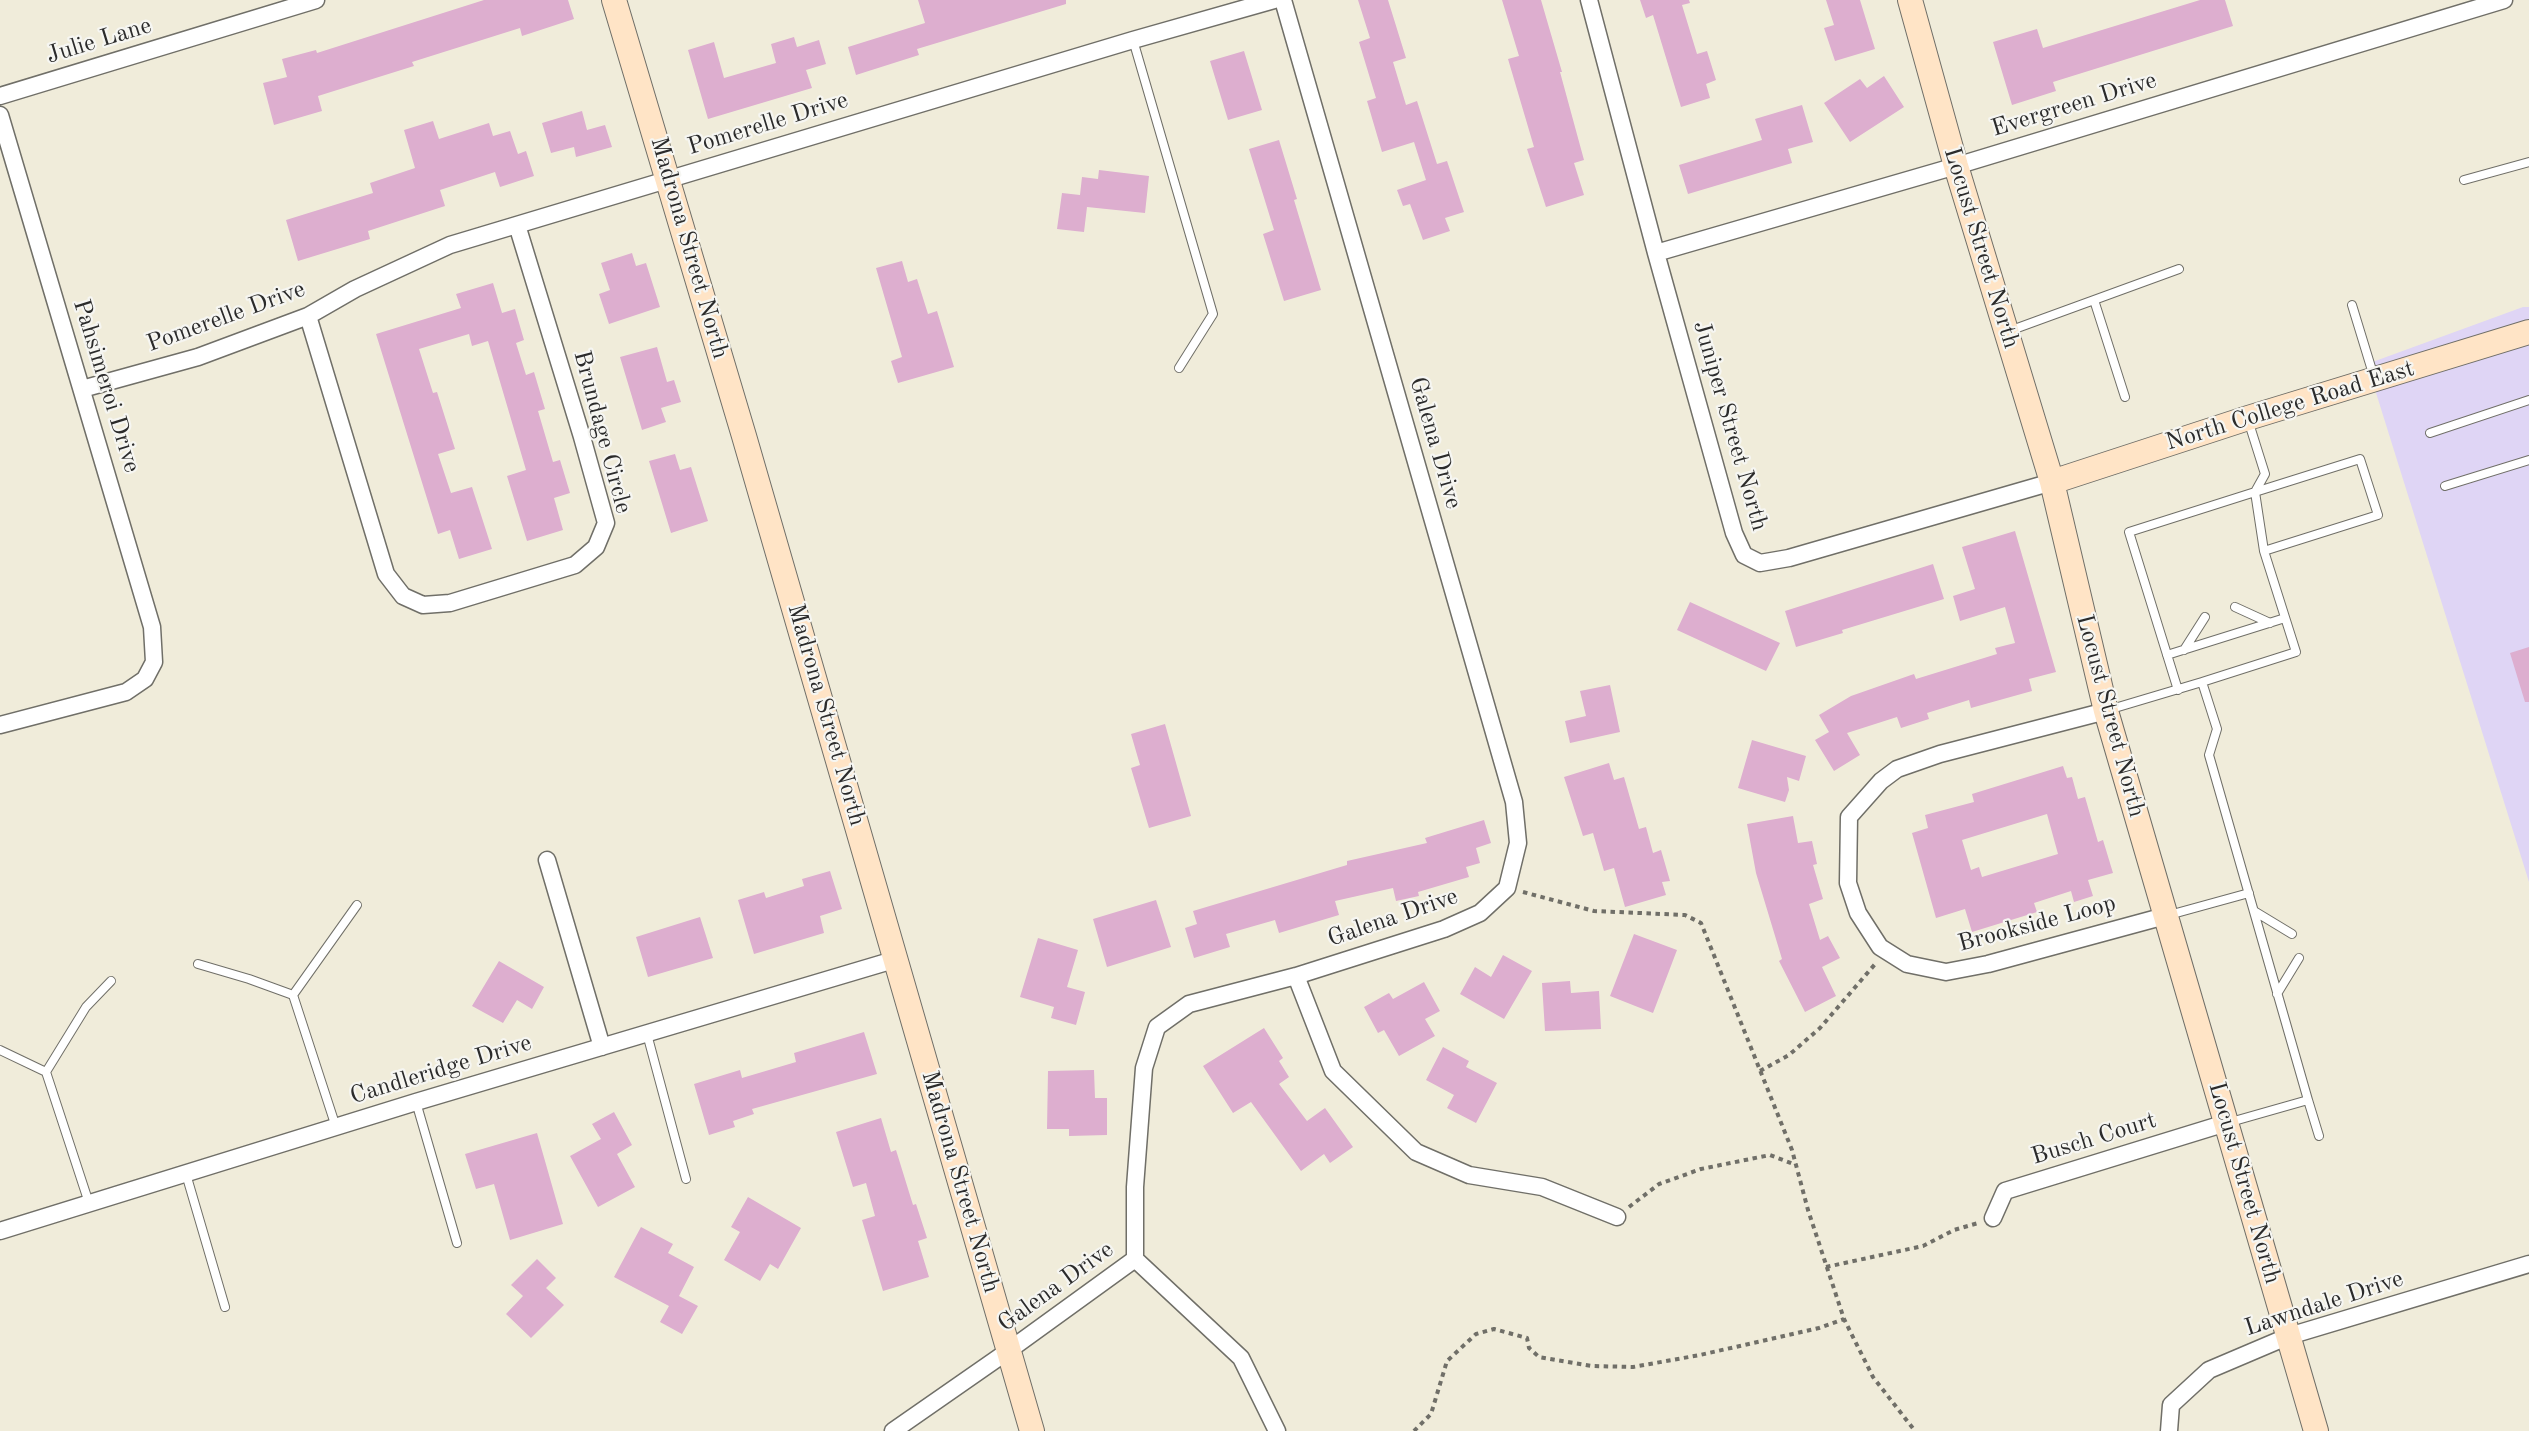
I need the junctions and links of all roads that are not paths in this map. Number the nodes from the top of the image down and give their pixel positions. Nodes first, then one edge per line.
1 (316, 0) edge
2 (614, 0) edge
3 (1274, 0) edge
4 (1283, 0) edge
5 (1589, 0) edge
6 (1910, 0) edge
7 (2504, 0) edge
8 (1133, 40) junction
9 (0, 96) edge
10 (0, 115) edge
11 (2529, 162) edge
12 (1956, 166) junction
13 (669, 178) junction
14 (2464, 180) dead end
15 (517, 225) junction
16 (1656, 254) junction
17 (2179, 269) dead end
18 (2094, 300) junction
19 (2352, 305) dead end
20 (308, 316) junction
21 (2006, 332) junction
22 (2529, 332) edge
23 (1179, 368) dead end
24 (2376, 380) junction
25 (82, 389) junction
26 (2125, 397) dead end
27 (2529, 400) edge
28 (2248, 418) junction
29 (2430, 433) dead end
30 (2529, 460) edge
31 (2052, 482) junction
32 (2445, 486) dead end
33 (2255, 492) junction
34 (2264, 551) junction
35 (2235, 607) dead end
36 (2205, 617) dead end
37 (2285, 618) junction
38 (2270, 623) junction
39 (2184, 650) junction
40 (2167, 655) junction
41 (2202, 682) junction
42 (2178, 690) junction
43 (2106, 711) junction
44 (0, 725) edge
45 (548, 860) dead end
46 (2249, 893) junction
47 (357, 905) dead end
48 (2254, 911) junction
49 (2166, 916) junction
50 (2292, 934) dead end
51 (2300, 958) dead end
52 (897, 959) junction
53 (198, 964) dead end
54 (1296, 976) junction
55 (111, 981) dead end
56 (2277, 993) junction
57 (293, 995) junction
58 (647, 1034) junction
59 (602, 1047) junction
60 (0, 1050) edge
61 (46, 1072) junction
62 (2308, 1100) junction
63 (416, 1102) junction
64 (2226, 1123) junction
65 (336, 1127) junction
66 (2319, 1136) dead end
67 (186, 1174) junction
68 (686, 1179) dead end
69 (89, 1203) junction
70 (1617, 1217) road end
71 (1993, 1218) road end
72 (0, 1231) edge
73 (457, 1243) dead end
74 (1135, 1259) junction
75 (2529, 1264) edge
76 (225, 1307) dead end
77 (2289, 1336) junction
78 (1008, 1352) junction
79 (893, 1431) edge
80 (1032, 1431) edge
81 (1277, 1431) edge
82 (2169, 1431) edge
83 (2316, 1431) edge

1 - 9 street, Julie Lane
2 - 13 street, Madrona Street North
3 - 8 street, Pomerelle Drive
4 - 54 street, Galena Drive
5 - 16 street, Juniper Street North
6 - 12 street, Locust Street North
7 - 12 street, Evergreen Drive
8 - 13 street, Pomerelle Drive
8 - 23 lane
10 - 25 street, Pahsimeroi Drive
11 - 14 lane
12 - 16 street, Evergreen Drive
12 - 21 street, Locust Street North
13 - 15 street, Pomerelle Drive
13 - 52 street, Madrona Street North
15 - 20 street, Pomerelle Drive
15 - 20 street, Brundage Circle
16 - 31 street, Juniper Street North
17 - 18 lane
18 - 21 lane
18 - 26 lane
19 - 24 lane
20 - 25 street, Pomerelle Drive
21 - 31 street, Locust Street North
22 - 24 street, North College Road East
24 - 28 street, North College Road East
25 - 44 street, Pahsimeroi Drive
27 - 29 lane
28 - 31 street, North College Road East
28 - 33 lane
30 - 32 lane
31 - 43 street, Locust Street North
33 - 34 lane
33 - 34 lane
33 - 40 lane
34 - 37 lane
35 - 38 lane
36 - 39 lane
37 - 38 lane
37 - 41 lane
38 - 39 lane
39 - 40 lane
40 - 42 lane
41 - 42 lane
41 - 46 lane
42 - 43 lane
43 - 49 street, Locust Street North
43 - 49 street, Brookside Loop
45 - 59 street
46 - 48 lane
46 - 49 lane
47 - 57 lane
48 - 50 lane
48 - 56 lane
49 - 64 street, Locust Street North
51 - 56 lane
52 - 58 street, Candleridge Drive
52 - 78 street, Madrona Street North
53 - 57 lane
54 - 70 street
54 - 74 street, Galena Drive
55 - 61 lane
56 - 62 lane
57 - 65 lane
58 - 59 street, Candleridge Drive
58 - 68 lane
59 - 63 street, Candleridge Drive
60 - 61 lane
61 - 69 lane
62 - 64 lane
62 - 66 lane
63 - 65 street, Candleridge Drive
63 - 73 lane
64 - 71 street, Busch Court
64 - 77 street, Locust Street North
65 - 67 street, Candleridge Drive
67 - 69 street, Candleridge Drive
67 - 76 lane
69 - 72 street, Candleridge Drive
74 - 78 street, Galena Drive
74 - 81 street
75 - 77 street, Lawndale Drive
77 - 82 street, Lawndale Drive
77 - 83 street, Locust Street North
78 - 79 street, Galena Drive
78 - 80 street, Madrona Street North

